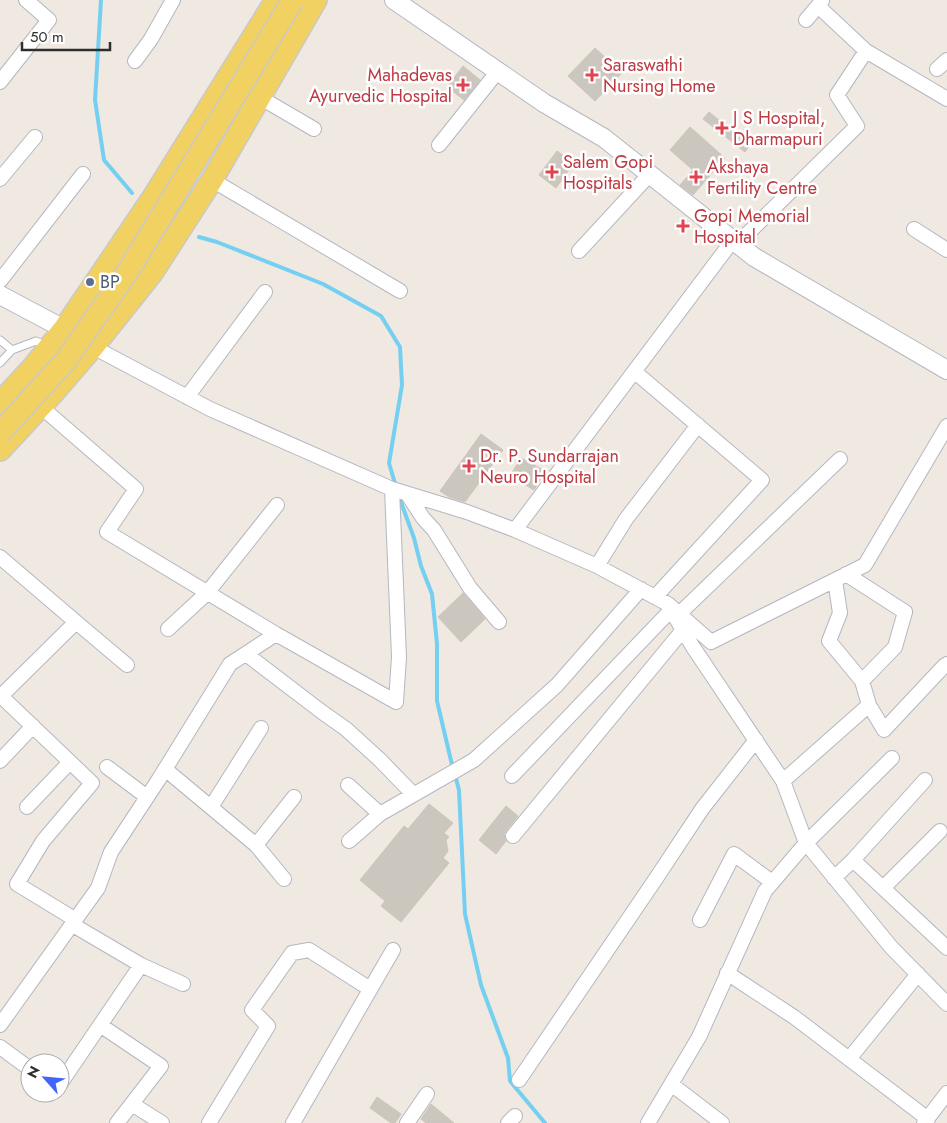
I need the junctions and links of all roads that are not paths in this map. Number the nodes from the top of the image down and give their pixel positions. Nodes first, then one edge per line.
1 (26, 0) edge
2 (173, 0) edge
3 (276, 0) edge
4 (283, 0) edge
5 (293, 0) edge
6 (316, 0) edge
7 (394, 0) edge
8 (820, 3) edge
9 (806, 20) dead end
10 (866, 51) junction
11 (135, 61) dead end
12 (498, 71) junction
13 (0, 82) edge
14 (261, 98) junction
15 (947, 99) edge
16 (314, 129) dead end
17 (35, 137) dead end
18 (439, 144) dead end
19 (83, 174) dead end
20 (650, 174) junction
21 (0, 179) edge
22 (212, 180) junction
23 (914, 229) dead end
24 (735, 242) junction
25 (947, 250) edge
26 (579, 252) dead end
27 (0, 281) edge
28 (400, 291) dead end
29 (266, 292) dead end
30 (0, 295) edge
31 (64, 329) junction
32 (0, 340) edge
33 (93, 347) junction
34 (50, 348) junction
35 (12, 350) junction
36 (0, 363) edge
37 (947, 370) edge
38 (635, 372) junction
39 (188, 397) junction
40 (0, 402) edge
41 (40, 406) junction
42 (0, 418) edge
43 (698, 425) junction
44 (947, 426) edge
45 (0, 433) edge
46 (0, 450) edge
47 (840, 459) dead end
48 (399, 491) junction
49 (277, 505) dead end
50 (515, 530) junction
51 (0, 558) edge
52 (598, 566) junction
53 (840, 577) junction
54 (641, 589) junction
55 (207, 593) junction
56 (655, 597) junction
57 (672, 609) junction
58 (76, 622) junction
59 (499, 622) dead end
60 (168, 629) dead end
61 (683, 630) junction
62 (276, 634) junction
63 (246, 654) junction
64 (947, 664) edge
65 (127, 665) dead end
66 (862, 681) junction
67 (0, 697) edge
68 (869, 705) junction
69 (33, 726) junction
70 (261, 728) dead end
71 (756, 740) junction
72 (892, 758) dead end
73 (0, 761) edge
74 (70, 762) junction
75 (107, 767) dead end
76 (165, 769) junction
77 (512, 776) dead end
78 (925, 780) dead end
79 (784, 781) junction
80 (348, 785) dead end
81 (413, 794) junction
82 (294, 796) dead end
83 (147, 798) junction
84 (27, 807) dead end
85 (211, 807) junction
86 (380, 814) junction
87 (940, 831) dead end
88 (513, 836) dead end
89 (348, 841) dead end
90 (806, 843) junction
91 (256, 845) junction
92 (854, 860) junction
93 (834, 878) junction
94 (284, 879) dead end
95 (772, 882) junction
96 (883, 888) junction
97 (700, 920) dead end
98 (75, 922) junction
99 (947, 948) edge
100 (394, 950) dead end
101 (141, 965) junction
102 (727, 974) junction
103 (918, 974) junction
104 (183, 984) dead end
105 (370, 989) junction
106 (947, 1004) edge
107 (100, 1025) junction
108 (0, 1026) edge
109 (0, 1047) edge
110 (850, 1059) junction
111 (20, 1062) edge
112 (70, 1069) edge
113 (520, 1080) dead end
114 (671, 1084) junction
115 (947, 1093) edge
116 (427, 1094) dead end
117 (132, 1104) junction
118 (926, 1121) edge
119 (117, 1123) edge
120 (162, 1123) edge
121 (209, 1123) edge
122 (293, 1123) edge
123 (407, 1123) edge
124 (648, 1123) edge
125 (722, 1123) edge

1 - 13 street
2 - 11 street
3 - 31 main road
4 - 42 main road
5 - 45 main road, bridge
6 - 14 main road
7 - 12 street
8 - 9 street
8 - 10 street
10 - 15 street
10 - 24 street
12 - 18 street
12 - 20 street
14 - 16 street
14 - 22 main road
17 - 21 street
19 - 27 street
20 - 24 street
20 - 26 street
22 - 28 street
22 - 33 main road
23 - 25 street
24 - 37 street
24 - 38 street
29 - 39 street
30 - 31 street
31 - 33 main road
31 - 34 main road
32 - 35 lane
33 - 39 street
33 - 41 main road
34 - 35 lane
34 - 40 main road
35 - 36 lane
38 - 43 street
38 - 50 street
39 - 48 street
41 - 46 main road
41 - 55 street
43 - 52 street
43 - 56 street
44 - 53 street
47 - 57 street
48 - 50 street
48 - 59 street
48 - 62 street
49 - 55 street
50 - 52 street
51 - 58 street
52 - 54 street
53 - 57 street
53 - 66 street
53 - 66 street
54 - 56 street
54 - 81 street
55 - 60 street
55 - 62 street
56 - 57 street
57 - 61 street
57 - 77 street
58 - 65 street
58 - 67 street
61 - 71 street
61 - 88 street
62 - 63 street
63 - 76 street
63 - 81 street
64 - 68 street
66 - 68 street
67 - 69 street
68 - 79 street
69 - 73 street
69 - 74 street
70 - 85 street
71 - 79 street
71 - 113 street
72 - 90 street
74 - 84 street
74 - 98 street
75 - 83 street
76 - 83 street
76 - 85 street
78 - 92 street
79 - 90 street
80 - 86 street
81 - 86 street
82 - 91 street
83 - 98 street
85 - 91 street
86 - 89 street
87 - 96 street
90 - 93 street
90 - 95 street
91 - 94 street
92 - 93 street
92 - 96 street
93 - 103 street
95 - 97 street
95 - 102 street
96 - 99 street
98 - 101 street
98 - 108 street
100 - 105 street
101 - 104 street
101 - 107 street
102 - 110 street
102 - 114 street
103 - 106 street
103 - 110 street
105 - 121 street
105 - 122 street
107 - 112 street
107 - 117 street
109 - 111 street
110 - 118 street
114 - 124 street
114 - 125 street
115 - 118 street
116 - 123 street
117 - 119 street
117 - 120 street

